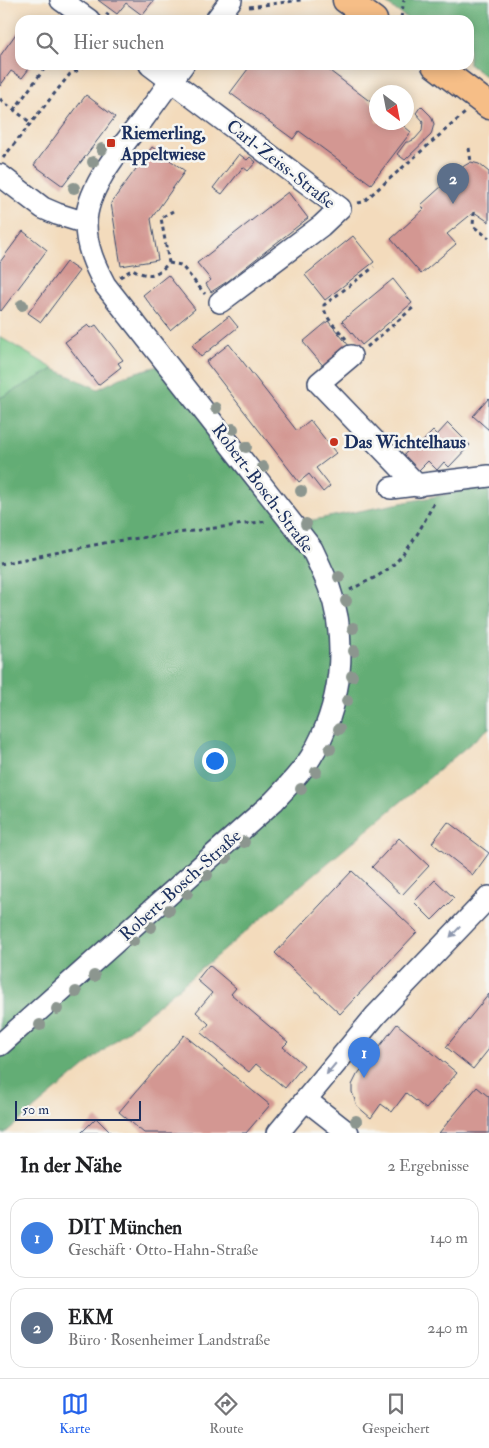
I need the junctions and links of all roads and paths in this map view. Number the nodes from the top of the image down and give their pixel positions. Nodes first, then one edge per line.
1 (62, 0) edge
2 (301, 0) edge
3 (346, 0) edge
4 (404, 0) edge
5 (240, 4) edge
6 (82, 15) edge
7 (224, 15) edge
8 (367, 15) edge
9 (402, 15) edge
10 (43, 70) edge
11 (79, 70) edge
12 (440, 70) edge
13 (177, 73) edge
14 (0, 99) edge
15 (478, 108) edge
16 (14, 110) junction
17 (30, 123) junction
18 (469, 148) dead end
19 (0, 162) edge
20 (471, 162) dead end
21 (0, 174) edge
22 (340, 208) junction
23 (173, 211) dead end
24 (474, 212) dead end
25 (86, 223) junction
26 (489, 238) edge
27 (169, 263) junction
28 (374, 267) dead end
29 (105, 285) junction
30 (220, 302) joint
31 (414, 307) dead end
32 (351, 356) junction
33 (489, 476) edge
34 (438, 483) junction
35 (418, 486) junction
36 (391, 488) dead end
37 (288, 517) junction
38 (0, 564) edge
39 (350, 590) dead end
40 (489, 897) edge
41 (0, 1045) edge
42 (306, 1100) junction
43 (278, 1133) edge
44 (348, 1133) edge

1 - 6 street
2 - 5 path
3 - 8 main road
4 - 9 path
5 - 7 street
10 - 16 path
11 - 17 path
12 - 15 main road
13 - 22 street, Carl-Zeiss-Straße
13 - 25 street, Robert-Bosch-Straße
14 - 16 path
15 - 22 path
16 - 17 path
17 - 19 path
18 - 20 path
21 - 25 street
22 - 30 street, Carl-Zeiss-Straße
23 - 27 path
24 - 26 path
25 - 29 street, Robert-Bosch-Straße
27 - 29 path
27 - 30 path
28 - 32 path
29 - 37 street, Robert-Bosch-Straße
31 - 32 path
32 - 35 street
33 - 34 street
34 - 35 street
34 - 39 path
35 - 36 street
37 - 38 path
37 - 41 street, Robert-Bosch-Straße
40 -> 42 street
42 - 43 street
42 - 44 street

